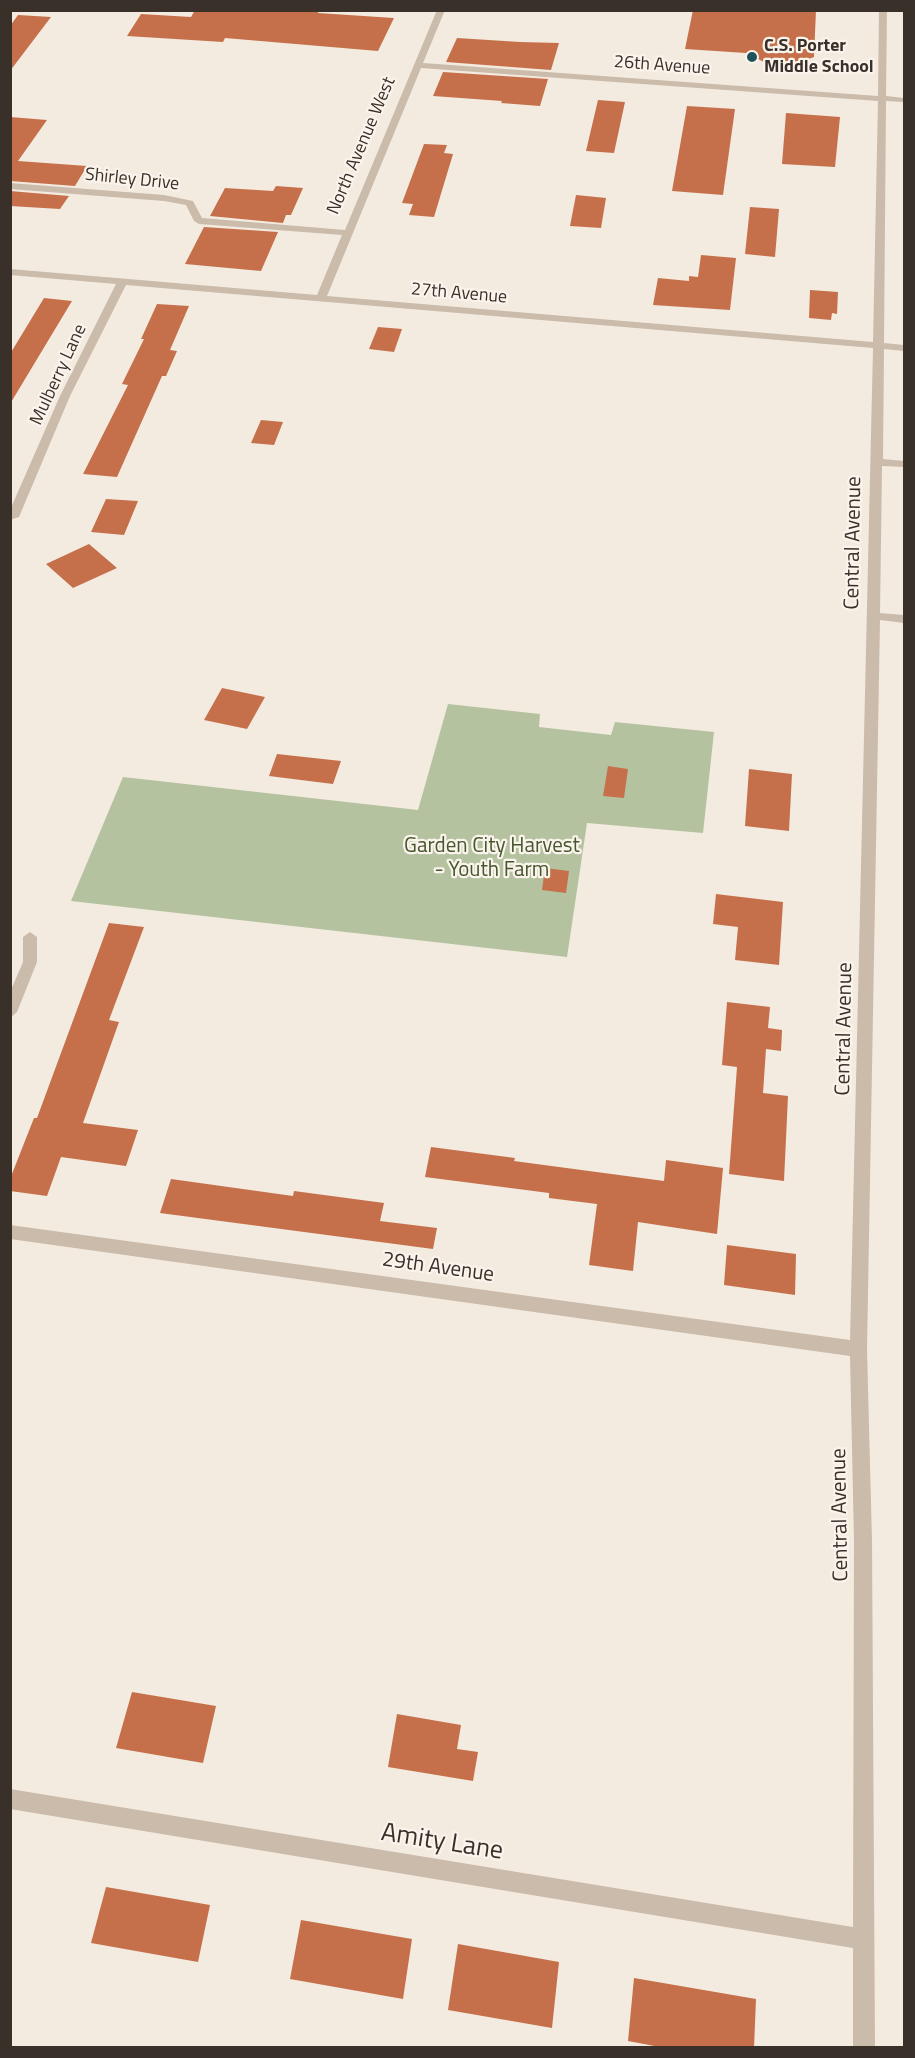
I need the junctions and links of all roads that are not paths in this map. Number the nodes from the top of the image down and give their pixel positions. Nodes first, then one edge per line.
1 (441, 10) edge
2 (883, 10) edge
3 (418, 65) junction
4 (882, 99) junction
5 (904, 100) edge
6 (10, 186) edge
7 (347, 233) junction
8 (10, 272) edge
9 (122, 282) junction
10 (321, 298) junction
11 (878, 346) junction
12 (904, 348) edge
13 (877, 462) junction
14 (904, 464) edge
15 (13, 517) dead end
16 (874, 616) junction
17 (904, 619) edge
18 (30, 938) dead end
19 (10, 1012) edge
20 (10, 1232) edge
21 (858, 1348) junction
22 (10, 1799) edge
23 (864, 1939) junction
24 (864, 2048) edge

1 - 3 street, North Avenue West
2 - 4 street, Central Avenue
3 - 4 street, 26th Avenue
3 - 7 street, North Avenue West
4 - 5 street, 26th Avenue
4 - 11 street, Central Avenue
6 - 7 street, Shirley Drive
7 - 10 street, North Avenue West
8 - 9 street, 27th Avenue
9 - 10 street, 27th Avenue
9 - 15 street, Mulberry Lane
10 - 11 street, 27th Avenue
11 - 12 street, 27th Avenue
11 - 13 street, Central Avenue
13 - 14 street
13 - 16 street, Central Avenue
16 - 17 street
16 - 21 street, Central Avenue
18 - 19 street
20 - 21 street, 29th Avenue
21 - 23 street, Central Avenue
22 - 23 street, Amity Lane
23 - 24 street, Central Avenue

